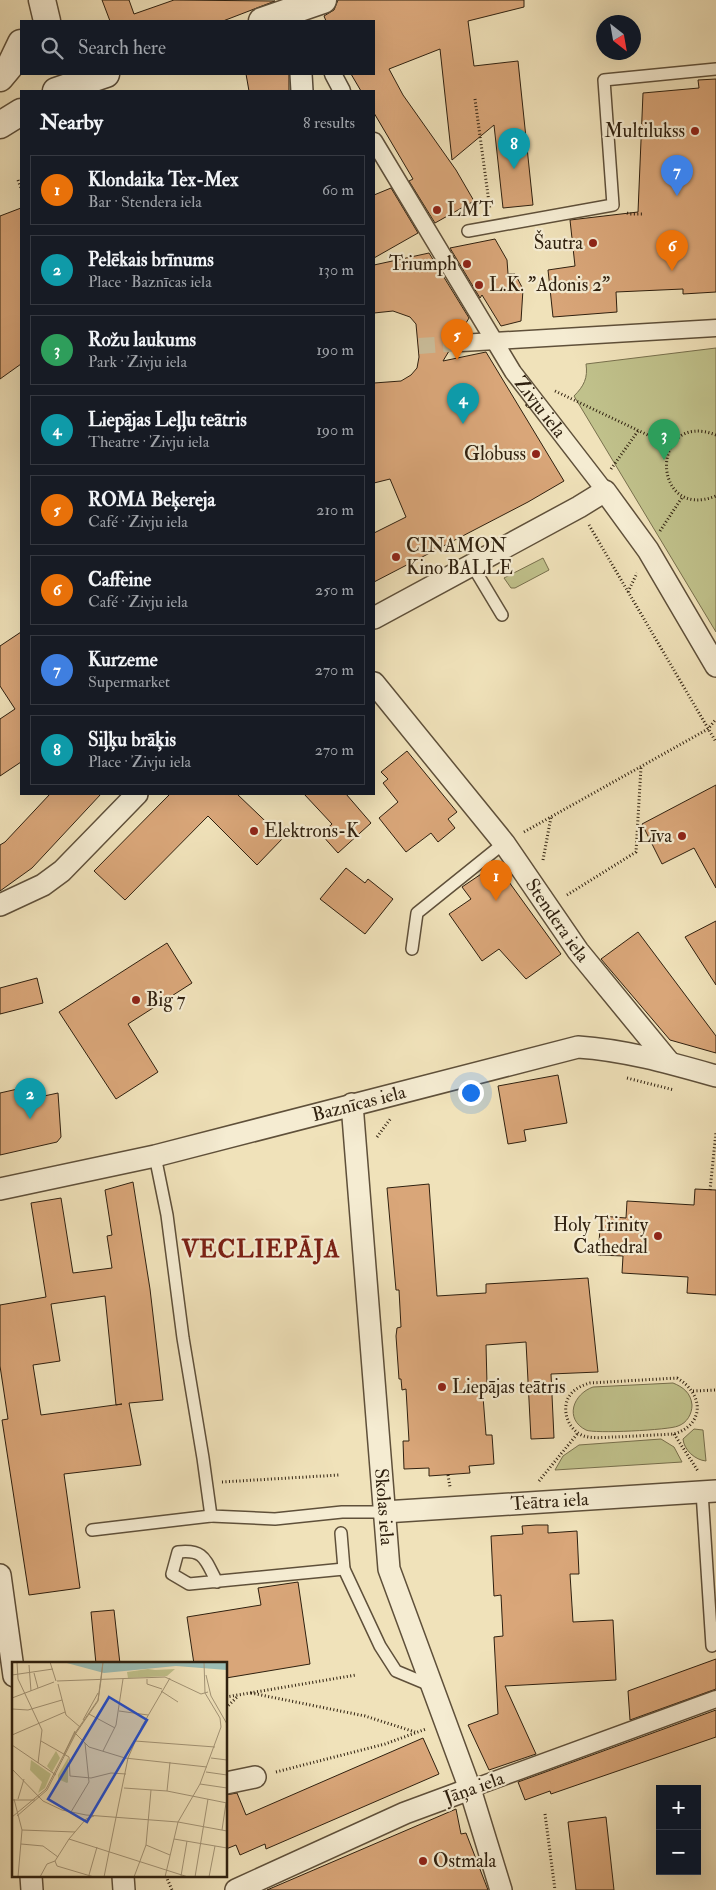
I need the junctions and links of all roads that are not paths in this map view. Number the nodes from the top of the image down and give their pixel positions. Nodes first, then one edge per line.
1 (31, 0) edge
2 (42, 0) edge
3 (323, 0) edge
4 (296, 13) edge
5 (30, 20) edge
6 (47, 20) edge
7 (266, 20) edge
8 (20, 45) edge
9 (716, 69) edge
10 (100, 75) edge
11 (301, 75) edge
12 (334, 75) edge
13 (0, 78) edge
14 (55, 82) edge
15 (302, 90) edge
16 (341, 90) edge
17 (20, 113) edge
18 (0, 125) edge
19 (375, 144) edge
20 (468, 231) dead end
21 (716, 328) edge
22 (494, 341) junction
23 (461, 343) tunnel mouth
24 (602, 487) junction
25 (472, 565) junction
26 (502, 615) dead end
27 (375, 617) edge
28 (716, 666) edge
29 (375, 684) edge
30 (136, 795) edge
31 (504, 843) junction
32 (0, 905) edge
33 (412, 949) dead end
34 (668, 1062) junction
35 (716, 1076) edge
36 (352, 1104) junction
37 (155, 1156) junction
38 (0, 1189) edge
39 (707, 1487) edge
40 (384, 1512) junction
41 (211, 1516) junction
42 (92, 1530) dead end
43 (341, 1533) dead end
44 (344, 1569) junction
45 (0, 1574) edge
46 (217, 1582) dead end
47 (712, 1646) dead end
48 (12, 1662) edge
49 (432, 1686) junction
50 (716, 1699) edge
51 (255, 1777) road end
52 (228, 1783) edge
53 (470, 1789) junction
54 (236, 1890) edge
55 (501, 1890) edge

1 - 5 street
2 - 6 street
3 - 4 street
4 - 7 street
8 - 13 street
9 - 20 lane
10 - 14 street
11 - 15 street
12 - 16 street
17 - 18 street
19 - 22 street, Zivju iela
21 - 22 street
22 - 23 street
22 - 24 street, Zivju iela
24 - 25 street
24 - 28 street, Zivju iela
25 - 26 lane
25 - 27 street
29 - 31 street, Stendera iela
30 - 32 street
31 - 33 lane
31 - 34 street, Stendera iela
34 - 35 street, Baznīcas iela
34 - 36 street, Baznīcas iela
36 - 37 street, Baznīcas iela
36 - 40 street, Skolas iela
37 - 38 street, Baznīcas iela
37 - 41 lane
39 - 40 street, Teātra iela
39 - 47 lane
40 - 41 lane
40 - 49 street, Skolas iela
41 - 42 lane
43 - 44 lane
44 - 46 lane
44 - 49 lane
45 - 48 street
49 - 53 street, Skolas iela
50 - 53 street, Jāņa iela
51 - 52 street
53 - 54 street, Jāņa iela
53 - 55 street, Skolas iela

